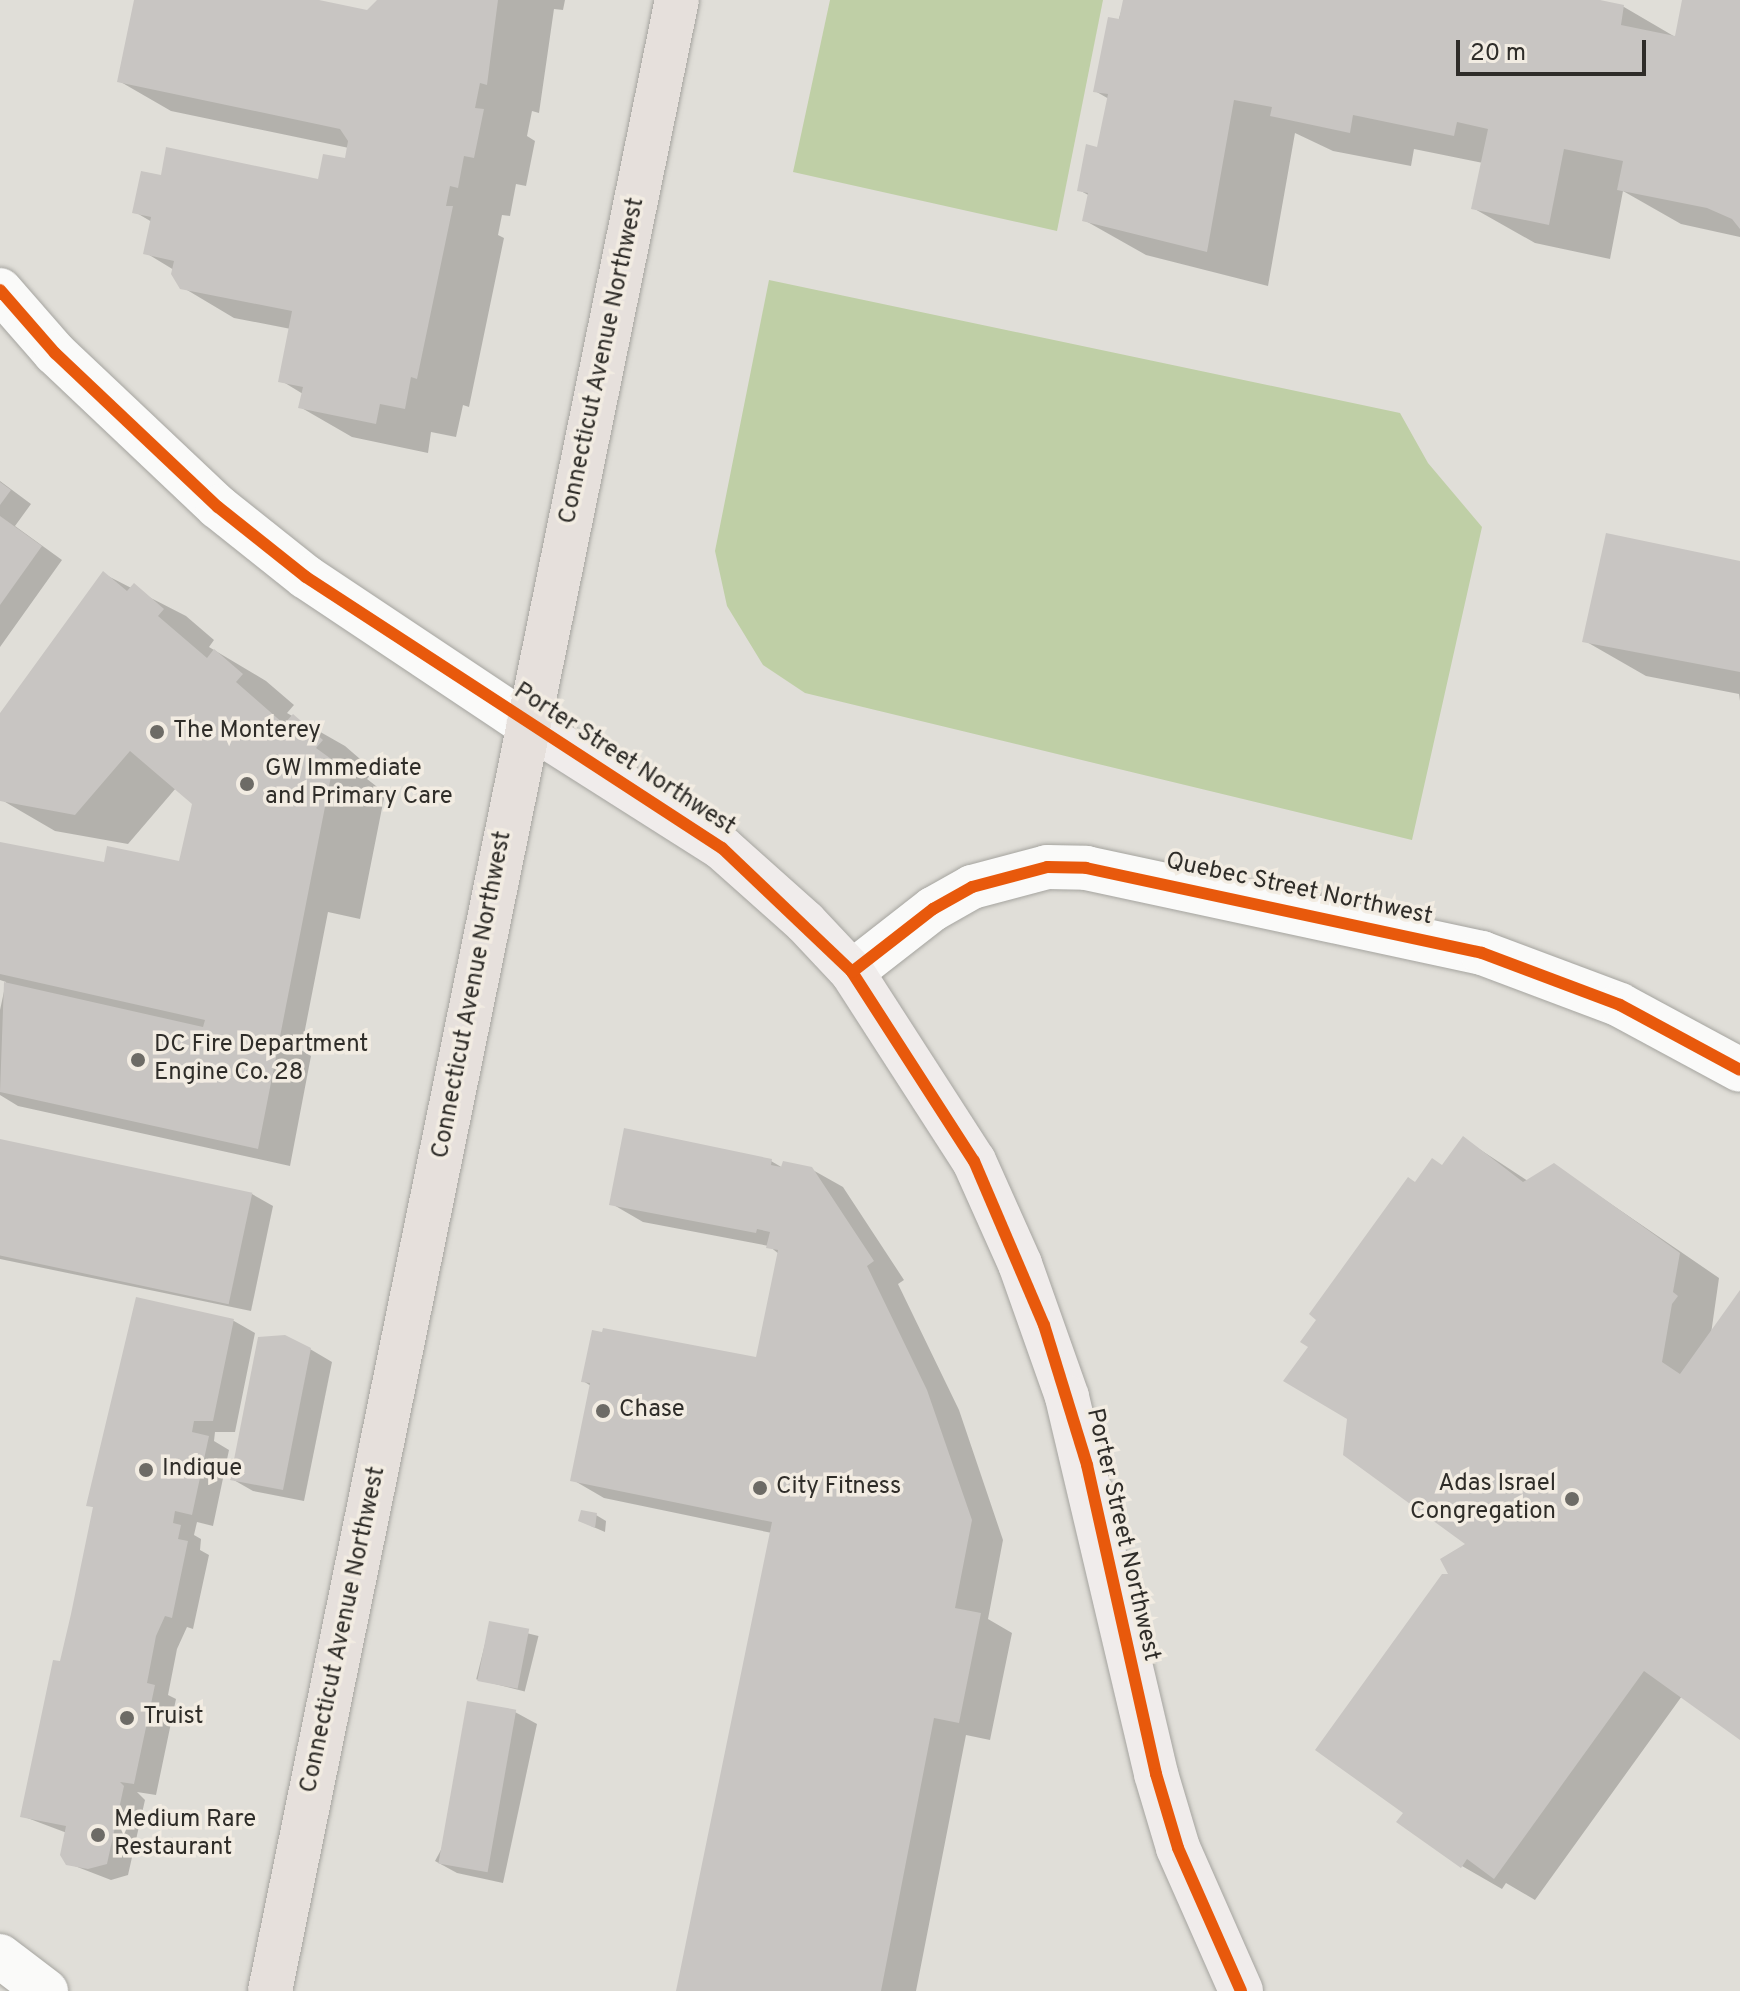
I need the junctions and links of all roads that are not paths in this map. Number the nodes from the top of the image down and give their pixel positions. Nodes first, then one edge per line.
1 (677, 0) edge
2 (0, 290) edge
3 (528, 725) junction
4 (852, 972) junction
5 (1740, 1070) edge
6 (0, 1956) edge
7 (46, 1991) edge
8 (270, 1991) edge
9 (1241, 1991) edge

1 - 3 main road, Connecticut Avenue Northwest
2 - 3 street, Porter Street Northwest
3 - 4 main road, Porter Street Northwest
3 - 8 main road, Connecticut Avenue Northwest
4 - 5 street, Quebec Street Northwest
4 - 9 main road, Porter Street Northwest
6 - 7 street

